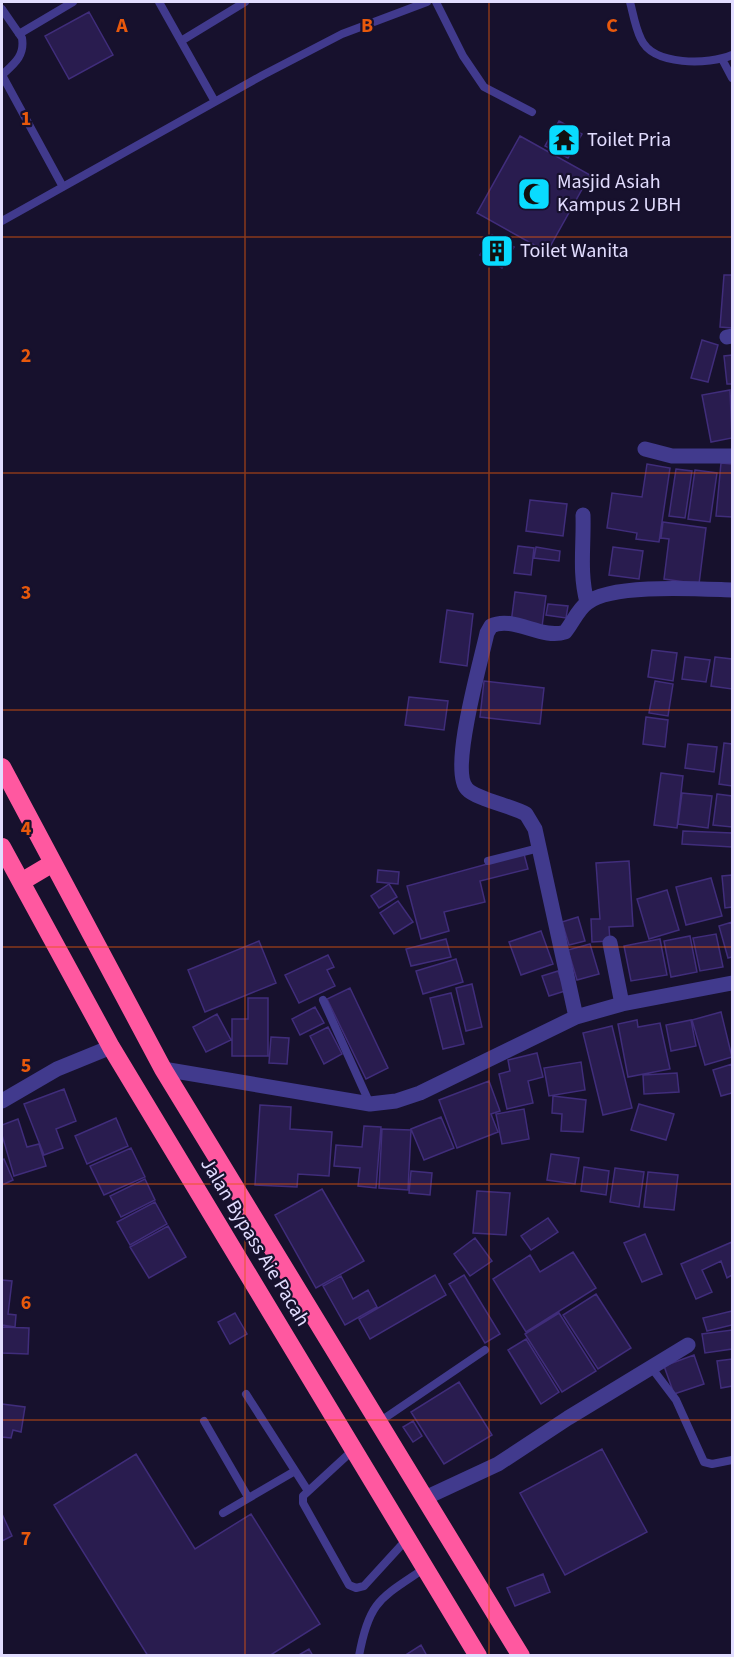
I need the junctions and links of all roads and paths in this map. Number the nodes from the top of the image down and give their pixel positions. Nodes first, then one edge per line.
1 (72, 2) edge
2 (159, 2) edge
3 (245, 2) edge
4 (427, 2) edge
5 (436, 2) edge
6 (630, 2) edge
7 (2, 9) edge
8 (19, 34) junction
9 (182, 41) junction
10 (732, 55) edge
11 (722, 59) junction
12 (2, 75) edge
13 (732, 78) edge
14 (214, 100) junction
15 (532, 112) dead end
16 (63, 187) junction
17 (2, 221) edge
18 (645, 449) dead end
19 (732, 456) edge
20 (583, 515) dead end
21 (732, 590) edge
22 (587, 602) junction
23 (2, 767) edge
24 (541, 847) junction
25 (4, 855) edge
26 (488, 861) dead end
27 (53, 863) junction
28 (21, 882) junction
29 (610, 943) dead end
30 (732, 983) edge
31 (323, 1000) dead end
32 (622, 1004) junction
33 (576, 1017) junction
34 (111, 1047) junction
35 (163, 1069) junction
36 (2, 1101) edge
37 (370, 1104) junction
38 (267, 1243) junction
39 (241, 1262) junction
40 (688, 1345) dead end
41 (485, 1350) dead end
42 (651, 1367) junction
43 (246, 1394) dead end
44 (204, 1421) dead end
45 (379, 1422) junction
46 (355, 1449) junction
47 (732, 1460) edge
48 (295, 1471) junction
49 (308, 1491) junction
50 (248, 1497) junction
51 (425, 1498) junction
52 (223, 1513) dead end
53 (407, 1539) junction
54 (425, 1568) junction
55 (359, 1656) edge
56 (478, 1656) edge
57 (521, 1656) edge

1 - 8 lane
2 - 9 lane
3 - 9 lane
4 - 14 lane
5 - 15 lane
6 - 11 lane
7 - 8 lane
8 - 12 lane
9 - 14 lane
10 - 11 lane
11 - 13 lane
12 - 16 lane
14 - 16 lane
16 - 17 lane
18 - 19 street
20 - 22 street
21 - 22 street
22 - 24 street
23 - 27 highway
24 - 26 lane
24 - 33 street
25 - 28 highway, Jalan Bypass Aie Pacah
27 - 28 highway
27 - 35 highway
28 - 34 highway, Jalan Bypass Aie Pacah
29 - 32 street
30 - 32 street
31 - 37 lane
32 - 33 street
33 - 37 street
34 - 36 street
34 - 39 highway, Jalan Bypass Aie Pacah
35 - 37 street
35 - 38 highway
38 - 39 highway
38 - 45 highway
39 - 46 highway, Jalan Bypass Aie Pacah
40 - 42 street
41 - 45 lane
42 - 47 lane
42 - 51 street
43 - 48 lane
44 - 50 lane
45 - 51 highway
46 - 49 lane
46 - 53 highway, Jalan Bypass Aie Pacah
48 - 49 lane
48 - 50 lane
49 - 53 lane
50 - 52 lane
51 - 57 highway
53 - 54 highway, Jalan Bypass Aie Pacah
54 - 55 lane
54 - 56 highway, Jalan Bypass Aie Pacah

